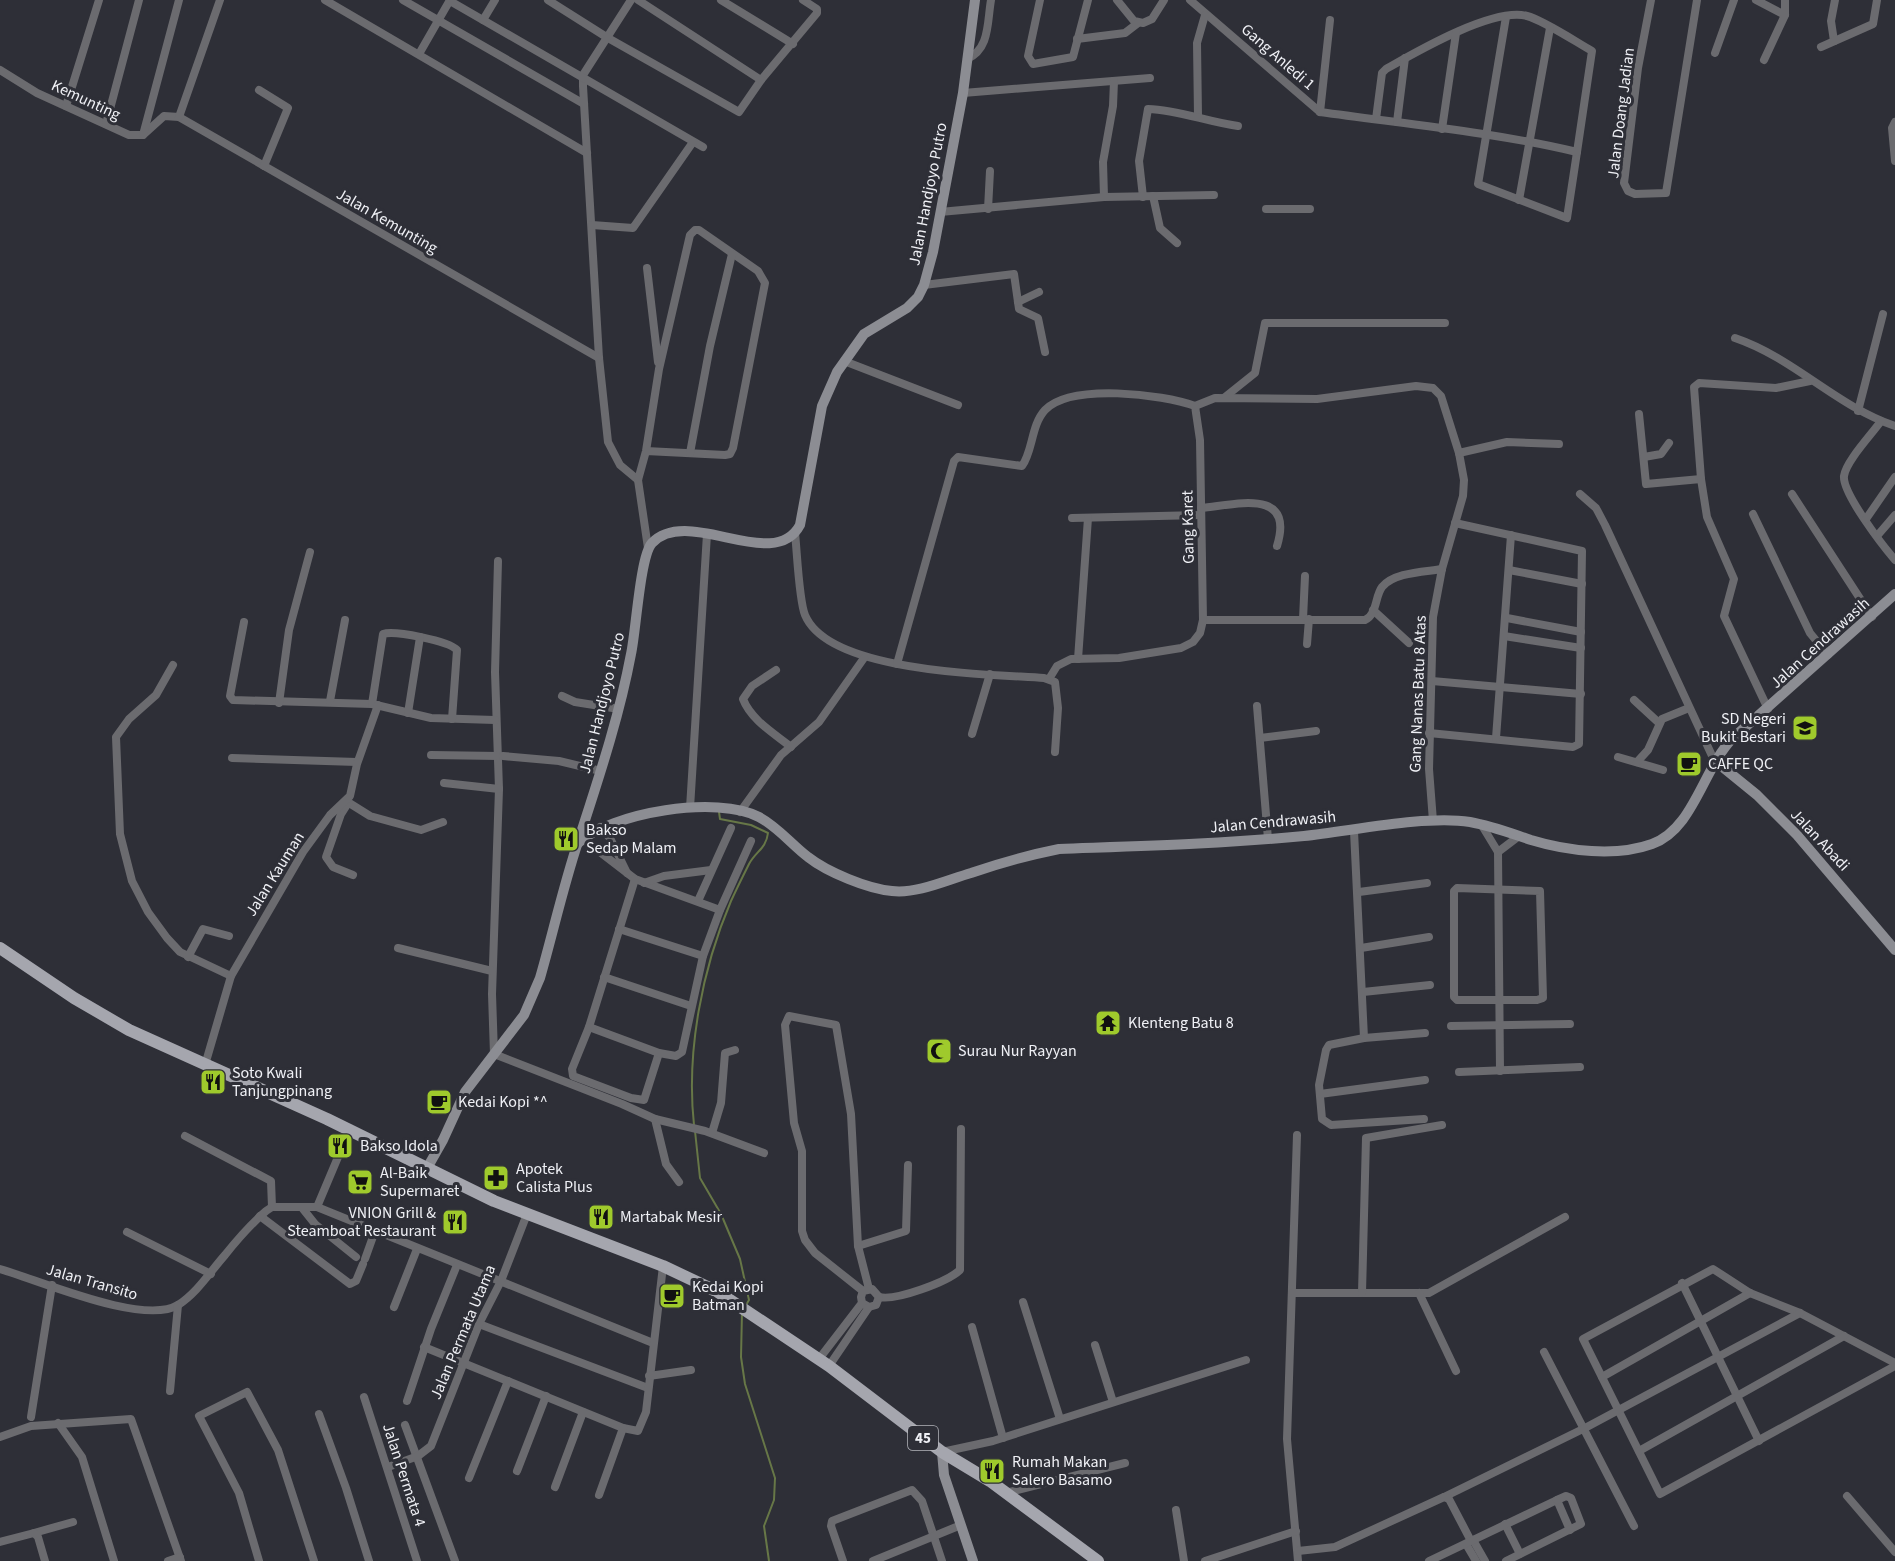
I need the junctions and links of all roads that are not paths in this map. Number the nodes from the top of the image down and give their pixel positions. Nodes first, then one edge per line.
1 (99, 0) edge
2 (139, 0) edge
3 (179, 0) edge
4 (220, 0) edge
5 (325, 0) edge
6 (404, 0) edge
7 (450, 0) edge
8 (495, 0) edge
9 (548, 0) edge
10 (631, 0) edge
11 (638, 0) edge
12 (721, 0) edge
13 (803, 0) edge
14 (975, 0) edge
15 (991, 0) edge
16 (1040, 0) edge
17 (1088, 0) edge
18 (1117, 0) edge
19 (1164, 0) edge
20 (1190, 0) edge
21 (1651, 0) edge
22 (1696, 0) edge
23 (1734, 0) edge
24 (1756, 0) edge
25 (1785, 0) edge
26 (1835, 0) edge
27 (1877, 0) edge
28 (1205, 15) junction
29 (1785, 15) junction
30 (1506, 16) junction
31 (437, 20) junction
32 (483, 20) junction
33 (1330, 20) dead end
34 (1138, 23) junction
35 (1550, 28) junction
36 (1456, 33) junction
37 (608, 38) junction
38 (1077, 39) junction
39 (1834, 41) junction
40 (793, 45) junction
41 (1821, 47) dead end
42 (1715, 53) dead end
43 (419, 54) junction
44 (1405, 58) junction
45 (966, 59) junction
46 (1764, 60) dead end
47 (0, 70) edge
48 (583, 75) junction
49 (1150, 78) dead end
50 (761, 80) junction
51 (1114, 81) junction
52 (259, 90) dead end
53 (963, 93) junction
54 (584, 104) junction
55 (66, 106) junction
56 (1320, 112) junction
57 (1198, 116) junction
58 (179, 117) junction
59 (1376, 119) junction
60 (1397, 122) junction
61 (1895, 122) edge
62 (106, 124) junction
63 (1238, 126) dead end
64 (1442, 129) junction
65 (143, 135) junction
66 (1486, 135) junction
67 (1531, 141) junction
68 (693, 142) junction
69 (703, 147) dead end
70 (1577, 152) junction
71 (587, 153) junction
72 (1895, 161) edge
73 (264, 166) junction
74 (990, 171) dead end
75 (1214, 195) dead end
76 (1153, 196) junction
77 (1104, 197) junction
78 (1143, 197) junction
79 (1519, 200) junction
80 (988, 208) junction
81 (1266, 209) dead end
82 (1310, 209) dead end
83 (940, 213) junction
84 (592, 225) junction
85 (1177, 243) dead end
86 (732, 254) junction
87 (647, 268) dead end
88 (924, 285) junction
89 (1039, 292) dead end
90 (1018, 302) junction
91 (1883, 314) dead end
92 (1445, 323) dead end
93 (1735, 338) dead end
94 (1045, 352) dead end
95 (599, 358) junction
96 (844, 361) junction
97 (658, 369) junction
98 (1810, 381) junction
99 (1224, 398) junction
100 (958, 405) dead end
101 (1194, 406) junction
102 (1858, 411) junction
103 (1639, 414) dead end
104 (1881, 421) junction
105 (1895, 426) edge
106 (1669, 443) dead end
107 (1559, 444) dead end
108 (646, 451) junction
109 (690, 453) junction
110 (1459, 453) junction
111 (1644, 457) junction
112 (1895, 477) edge
113 (1701, 479) junction
114 (638, 480) junction
115 (1580, 494) dead end
116 (1792, 494) dead end
117 (1201, 511) junction
118 (1753, 514) dead end
119 (1895, 515) edge
120 (1072, 518) dead end
121 (1088, 518) junction
122 (1866, 519) junction
123 (1455, 523) junction
124 (795, 533) junction
125 (707, 534) junction
126 (1511, 535) junction
127 (1877, 536) junction
128 (1277, 546) dead end
129 (648, 548) junction
130 (310, 552) dead end
131 (1895, 560) edge
132 (498, 561) dead end
133 (1442, 569) junction
134 (1509, 570) junction
135 (1305, 576) dead end
136 (1582, 584) junction
137 (1893, 599) edge
138 (1373, 610) junction
139 (1872, 616) junction
140 (1507, 618) junction
141 (1306, 619) junction
142 (345, 620) dead end
143 (1203, 620) junction
144 (244, 622) dead end
145 (1581, 632) junction
146 (1504, 636) junction
147 (420, 637) junction
148 (1409, 643) dead end
149 (1307, 644) dead end
150 (1581, 648) junction
151 (1828, 655) junction
152 (864, 658) junction
153 (1078, 659) junction
154 (897, 664) junction
155 (173, 665) dead end
156 (776, 670) dead end
157 (990, 674) junction
158 (1052, 681) junction
159 (1432, 681) junction
160 (1500, 686) junction
161 (1581, 694) junction
162 (562, 696) dead end
163 (1634, 700) dead end
164 (330, 701) junction
165 (279, 703) junction
166 (375, 704) junction
167 (1257, 706) dead end
168 (1689, 708) junction
169 (619, 709) junction
170 (1768, 709) junction
171 (408, 713) junction
172 (452, 719) junction
173 (495, 720) junction
174 (1659, 723) junction
175 (1316, 731) dead end
176 (1430, 733) junction
177 (972, 734) dead end
178 (1260, 738) junction
179 (1496, 738) junction
180 (791, 747) junction
181 (1055, 752) dead end
182 (431, 755) dead end
183 (501, 756) junction
184 (1618, 757) dead end
185 (232, 758) dead end
186 (1714, 760) junction
187 (357, 762) junction
188 (1637, 762) junction
189 (1663, 770) dead end
190 (601, 771) junction
191 (444, 783) dead end
192 (499, 789) junction
193 (347, 802) junction
194 (690, 808) junction
195 (740, 812) junction
196 (1433, 821) junction
197 (443, 822) dead end
198 (1481, 824) junction
199 (600, 827) junction
200 (731, 828) dead end
201 (1354, 831) junction
202 (1519, 836) junction
203 (1268, 839) junction
204 (580, 841) junction
205 (751, 841) dead end
206 (1498, 852) junction
207 (711, 870) junction
208 (353, 875) dead end
209 (636, 879) junction
210 (1427, 883) dead end
211 (1498, 889) junction
212 (1359, 892) junction
213 (698, 901) junction
214 (720, 910) junction
215 (620, 929) junction
216 (229, 936) dead end
217 (1429, 937) dead end
218 (0, 948) edge
219 (398, 948) dead end
220 (1361, 948) junction
221 (1895, 950) edge
222 (703, 956) junction
223 (188, 957) junction
224 (492, 971) junction
225 (231, 976) junction
226 (604, 977) junction
227 (1430, 985) dead end
228 (1363, 992) junction
229 (1500, 1000) junction
230 (691, 1006) junction
231 (1570, 1024) dead end
232 (1501, 1025) junction
233 (1451, 1026) dead end
234 (589, 1028) junction
235 (1425, 1033) dead end
236 (1364, 1038) junction
237 (735, 1050) dead end
238 (659, 1053) junction
239 (494, 1054) junction
240 (205, 1065) junction
241 (1580, 1067) dead end
242 (1500, 1071) junction
243 (1459, 1072) dead end
244 (1425, 1080) dead end
245 (1320, 1094) junction
246 (655, 1119) junction
247 (1424, 1119) dead end
248 (1442, 1125) dead end
249 (961, 1129) dead end
250 (350, 1131) junction
251 (712, 1133) junction
252 (1297, 1135) dead end
253 (185, 1136) dead end
254 (764, 1153) dead end
255 (908, 1165) dead end
256 (426, 1170) junction
257 (679, 1182) dead end
258 (272, 1207) junction
259 (317, 1207) junction
260 (303, 1209) junction
261 (527, 1214) junction
262 (260, 1216) junction
263 (1565, 1217) dead end
264 (375, 1231) junction
265 (127, 1232) dead end
266 (858, 1246) junction
267 (417, 1248) junction
268 (361, 1260) junction
269 (457, 1265) junction
270 (663, 1266) junction
271 (0, 1269) edge
272 (211, 1274) junction
273 (501, 1281) junction
274 (1682, 1284) junction
275 (52, 1285) junction
276 (866, 1290) junction
277 (1292, 1293) junction
278 (1362, 1293) junction
279 (1419, 1293) junction
280 (1750, 1293) junction
281 (879, 1297) junction
282 (1023, 1302) dead end
283 (178, 1305) junction
284 (866, 1305) junction
285 (394, 1307) dead end
286 (1800, 1314) junction
287 (1701, 1321) junction
288 (479, 1324) junction
289 (972, 1327) dead end
290 (1844, 1336) junction
291 (653, 1343) junction
292 (1095, 1346) dead end
293 (424, 1347) junction
294 (1544, 1352) dead end
295 (1719, 1355) junction
296 (1246, 1360) dead end
297 (824, 1362) junction
298 (1895, 1364) edge
299 (463, 1365) junction
300 (691, 1370) dead end
301 (1456, 1371) dead end
302 (649, 1376) junction
303 (1602, 1377) junction
304 (508, 1381) junction
305 (648, 1388) junction
306 (171, 1391) dead end
307 (1738, 1395) junction
308 (546, 1396) junction
309 (364, 1397) dead end
310 (407, 1401) dead end
311 (1113, 1402) junction
312 (1618, 1410) junction
313 (583, 1412) junction
314 (319, 1414) dead end
315 (31, 1417) dead end
316 (1060, 1419) junction
317 (58, 1423) junction
318 (405, 1425) dead end
319 (623, 1428) junction
320 (1585, 1428) junction
321 (0, 1437) edge
322 (1003, 1438) junction
323 (1760, 1441) junction
324 (1639, 1451) junction
325 (942, 1452) junction
326 (418, 1456) junction
327 (1125, 1463) dead end
328 (387, 1467) junction
329 (518, 1471) dead end
330 (469, 1478) dead end
331 (555, 1487) dead end
332 (1006, 1492) junction
333 (599, 1495) dead end
334 (1847, 1496) dead end
335 (1444, 1497) junction
336 (1557, 1500) junction
337 (1176, 1510) dead end
338 (73, 1522) dead end
339 (1505, 1524) junction
340 (961, 1526) junction
341 (1634, 1526) dead end
342 (1570, 1530) junction
343 (1296, 1531) junction
344 (34, 1533) junction
345 (934, 1538) junction
346 (0, 1542) edge
347 (1470, 1542) junction
348 (1298, 1551) junction
349 (1895, 1552) edge
350 (1520, 1554) junction
351 (181, 1559) edge
352 (45, 1561) edge
353 (114, 1561) edge
354 (168, 1561) edge
355 (259, 1561) edge
356 (314, 1561) edge
357 (369, 1561) edge
358 (417, 1561) edge
359 (454, 1561) edge
360 (843, 1561) edge
361 (873, 1561) edge
362 (942, 1561) edge
363 (974, 1561) edge
364 (1098, 1561) edge
365 (1184, 1561) edge
366 (1205, 1561) edge
367 (1298, 1561) edge
368 (1429, 1561) edge
369 (1476, 1561) edge
370 (1485, 1561) edge
371 (1506, 1561) edge

1 - 55 street
2 - 62 street
3 - 65 street
4 - 58 street
5 - 43 street
6 - 31 street
7 - 31 street
7 - 32 street
8 - 32 street
9 - 37 street
10 - 37 street
11 - 50 street
12 - 40 street
13 - 40 street
14 - 45 street, Jalan Handjoyo Putro
15 - 45 street
16 - 38 street
17 - 38 street
18 - 34 street
19 - 34 street
20 - 28 street, Gang Anledi 1
21 - 22 street, Jalan Doang Jadian
23 - 42 street
24 - 29 street
25 - 29 street
26 - 39 street
27 - 39 street
28 - 56 street, Gang Anledi 1
28 - 57 street
29 - 46 street
30 - 35 street
30 - 36 street
30 - 66 street
31 - 43 street
31 - 54 street
32 - 48 street
33 - 56 street
34 - 38 street
35 - 67 street
35 - 70 street
36 - 44 street
36 - 64 street
37 - 48 street
37 - 50 street
39 - 41 street
40 - 50 street
43 - 71 street
44 - 59 street
44 - 60 street
45 - 53 street, Jalan Handjoyo Putro
47 - 55 street, Kemunting
48 - 54 street
48 - 68 street
49 - 51 street
51 - 53 street
51 - 77 street
52 - 73 street
53 - 83 street, Jalan Handjoyo Putro
54 - 71 street
55 - 62 street, Kemunting
56 - 59 street
57 - 63 street
57 - 78 street
58 - 65 street
58 - 73 street, Jalan Kemunting
59 - 60 street
60 - 64 street
61 - 72 street
62 - 65 street, Kemunting
64 - 66 street
66 - 67 street
66 - 79 street
67 - 70 street
67 - 79 street
68 - 69 street
68 - 84 street
70 - 79 street
71 - 84 street
73 - 95 street, Jalan Kemunting
74 - 80 street
75 - 76 street
76 - 78 street
76 - 85 street
77 - 78 street
77 - 80 street
80 - 83 street
81 - 82 street
83 - 88 street, Jalan Handjoyo Putro
84 - 95 street
86 - 97 street
86 - 109 street
86 - 109 street
87 - 97 street
88 - 90 street
88 - 96 street, Jalan Handjoyo Putro
89 - 90 street
90 - 94 street
91 - 102 street
92 - 99 street
93 - 98 street
95 - 114 street
96 - 100 street
96 - 124 street, Jalan Handjoyo Putro
97 - 108 street
98 - 102 street
98 - 113 street
99 - 101 street, Gang Nanas Batu 8 Atas
99 - 110 street, Gang Nanas Batu 8 Atas
101 - 117 street, Gang Karet
101 - 154 street
102 - 104 street
103 - 111 street
104 - 105 street
104 - 122 street
106 - 111 street
107 - 110 street
108 - 109 street
108 - 114 street
110 - 123 street, Gang Nanas Batu 8 Atas
111 - 113 street
112 - 122 street
113 - 170 street
114 - 129 street
115 - 168 street
116 - 139 street
117 - 121 street
117 - 128 street
117 - 143 street, Gang Karet
118 - 151 street
119 - 127 street
120 - 121 street
121 - 153 street
122 - 127 street
123 - 126 street
123 - 133 street, Gang Nanas Batu 8 Atas
124 - 125 street
124 - 152 street
125 - 129 street
125 - 194 street
126 - 134 street
126 - 136 street
127 - 131 street
129 - 169 street, Jalan Handjoyo Putro
130 - 165 street
132 - 173 street
133 - 138 street
133 - 159 street, Gang Nanas Batu 8 Atas
134 - 136 street
134 - 140 street
135 - 141 street
136 - 145 street
137 - 139 street, Jalan Cendrawasih
138 - 141 street
138 - 148 street
139 - 151 street, Jalan Cendrawasih
140 - 145 street
140 - 146 street
141 - 143 street
141 - 149 street
142 - 164 street
143 - 153 street
144 - 165 street
145 - 150 street
146 - 150 street
146 - 160 street
147 - 166 street, Jalan Kauman
147 - 171 street
147 - 172 street
150 - 161 street
151 - 170 street, Jalan Cendrawasih
152 - 154 street
152 - 180 street
153 - 158 street
154 - 157 street
155 - 223 street
156 - 180 street
157 - 158 street
157 - 177 street
158 - 181 street
159 - 160 street
159 - 176 street, Gang Nanas Batu 8 Atas
160 - 161 street
160 - 179 street
161 - 179 street
162 - 169 street
163 - 174 street
164 - 165 street
164 - 166 street
166 - 171 street
166 - 187 street, Jalan Kauman
167 - 178 street
168 - 174 street
168 - 186 street
169 - 190 street, Jalan Handjoyo Putro
170 - 186 street, Jalan Cendrawasih
171 - 172 street
172 - 173 street
173 - 183 street
174 - 188 street
175 - 178 street
176 - 179 street
176 - 196 street, Gang Nanas Batu 8 Atas
178 - 203 street
180 - 195 street
182 - 183 street
183 - 190 street
183 - 192 street
184 - 188 street
185 - 187 street
186 - 202 street, Jalan Cendrawasih
186 - 221 street, Jalan Abadi
187 - 193 street, Jalan Kauman
188 - 189 street
190 - 204 street, Jalan Handjoyo Putro
191 - 192 street
192 - 224 street
193 - 197 street
193 - 208 street
193 - 225 street, Jalan Kauman
194 - 195 street, Jalan Cendrawasih
194 - 199 street, Jalan Cendrawasih
195 - 203 street, Jalan Cendrawasih
196 - 198 street, Jalan Cendrawasih
196 - 201 street, Jalan Cendrawasih
198 - 202 street, Jalan Cendrawasih
198 - 206 street
199 - 204 street, Jalan Cendrawasih
199 - 209 street
200 - 207 street
201 - 203 street, Jalan Cendrawasih
201 - 212 street
202 - 206 street
204 - 209 street
204 - 239 street, Jalan Handjoyo Putro
205 - 214 street
206 - 211 street
207 - 209 street
207 - 213 street
209 - 213 street
209 - 215 street
210 - 212 street
211 - 229 street
211 - 229 street
211 - 229 street
212 - 220 street
213 - 214 street
214 - 222 street
215 - 222 street
215 - 226 street
216 - 223 street
217 - 220 street
218 - 240 main road, 45
219 - 224 street
220 - 228 street
222 - 230 street
223 - 225 street
224 - 239 street
225 - 240 street, Jalan Kauman
226 - 230 street
226 - 234 street
227 - 228 street
228 - 236 street
229 - 232 street
230 - 238 street
231 - 232 street
232 - 233 street
232 - 242 street
234 - 238 street
234 - 238 street
235 - 236 street
236 - 245 street
237 - 251 street
239 - 246 street
239 - 256 street, Jalan Handjoyo Putro
240 - 250 main road, 45
241 - 242 street
242 - 243 street
244 - 245 street
245 - 247 street
246 - 251 street
246 - 257 street
248 - 278 street
249 - 281 street
250 - 256 main road, 45
250 - 259 street
251 - 254 street
252 - 277 street
253 - 258 street
255 - 266 street
256 - 261 main road, 45
258 - 260 street
258 - 262 street
259 - 260 street
259 - 264 street
260 - 268 street
261 - 270 main road, 45
261 - 273 street, Jalan Permata Utama
262 - 268 street
262 - 272 street
263 - 279 street
264 - 267 street
264 - 268 street
265 - 272 street
266 - 276 street
266 - 276 street
267 - 269 street
267 - 285 street
269 - 273 street
269 - 293 street
270 - 291 street
270 - 297 main road, 45
271 - 275 street, Jalan Transito
272 - 283 street
273 - 288 street, Jalan Permata Utama
273 - 291 street
274 - 280 street
274 - 287 street
274 - 303 street
275 - 283 street, Jalan Transito
275 - 315 street
276 - 281 street
276 - 284 street
277 - 278 street
277 - 343 street
278 - 279 street
279 - 301 street
280 - 286 street
280 - 287 street
281 - 284 street
282 - 316 street
283 - 306 street
284 - 297 street
284 - 297 street
286 - 290 street
286 - 295 street
287 - 295 street
287 - 303 street
288 - 299 street, Jalan Permata Utama
288 - 305 street
289 - 322 street
290 - 298 street
290 - 307 street
291 - 302 street
292 - 311 street
293 - 299 street
293 - 310 street
294 - 320 street
295 - 307 street
295 - 312 street
296 - 311 street
297 - 325 main road, 45
298 - 323 street
299 - 304 street
299 - 326 street, Jalan Permata Utama
300 - 302 street
302 - 305 street
303 - 312 street
304 - 308 street
304 - 330 street
305 - 319 street
307 - 323 street
307 - 324 street
308 - 313 street
308 - 329 street
309 - 328 street, Jalan Permata 4
311 - 316 street
312 - 320 street
312 - 324 street
313 - 319 street
313 - 331 street
314 - 357 street
316 - 322 street
317 - 321 street
317 - 351 street
317 - 353 street
318 - 326 street, Jalan Permata 4
319 - 333 street
320 - 335 street
320 - 341 street
322 - 325 street
323 - 324 street
325 - 332 main road, 45
325 - 340 street
326 - 328 street
326 - 359 street, Jalan Permata 4
327 - 332 street
328 - 358 street, Jalan Permata 4
332 - 364 main road, 45
334 - 349 street
335 - 347 street
335 - 348 street
336 - 339 street
336 - 342 street
336 - 342 street
337 - 365 street
338 - 344 street
339 - 347 street
339 - 350 street
340 - 345 street
340 - 363 street
342 - 350 street
343 - 348 street
343 - 366 street
344 - 346 street
344 - 352 street
345 - 360 street
345 - 361 street
345 - 362 street
347 - 368 street
347 - 369 street
347 - 370 street
348 - 367 street
350 - 371 street
351 - 354 street
355 - 356 street

